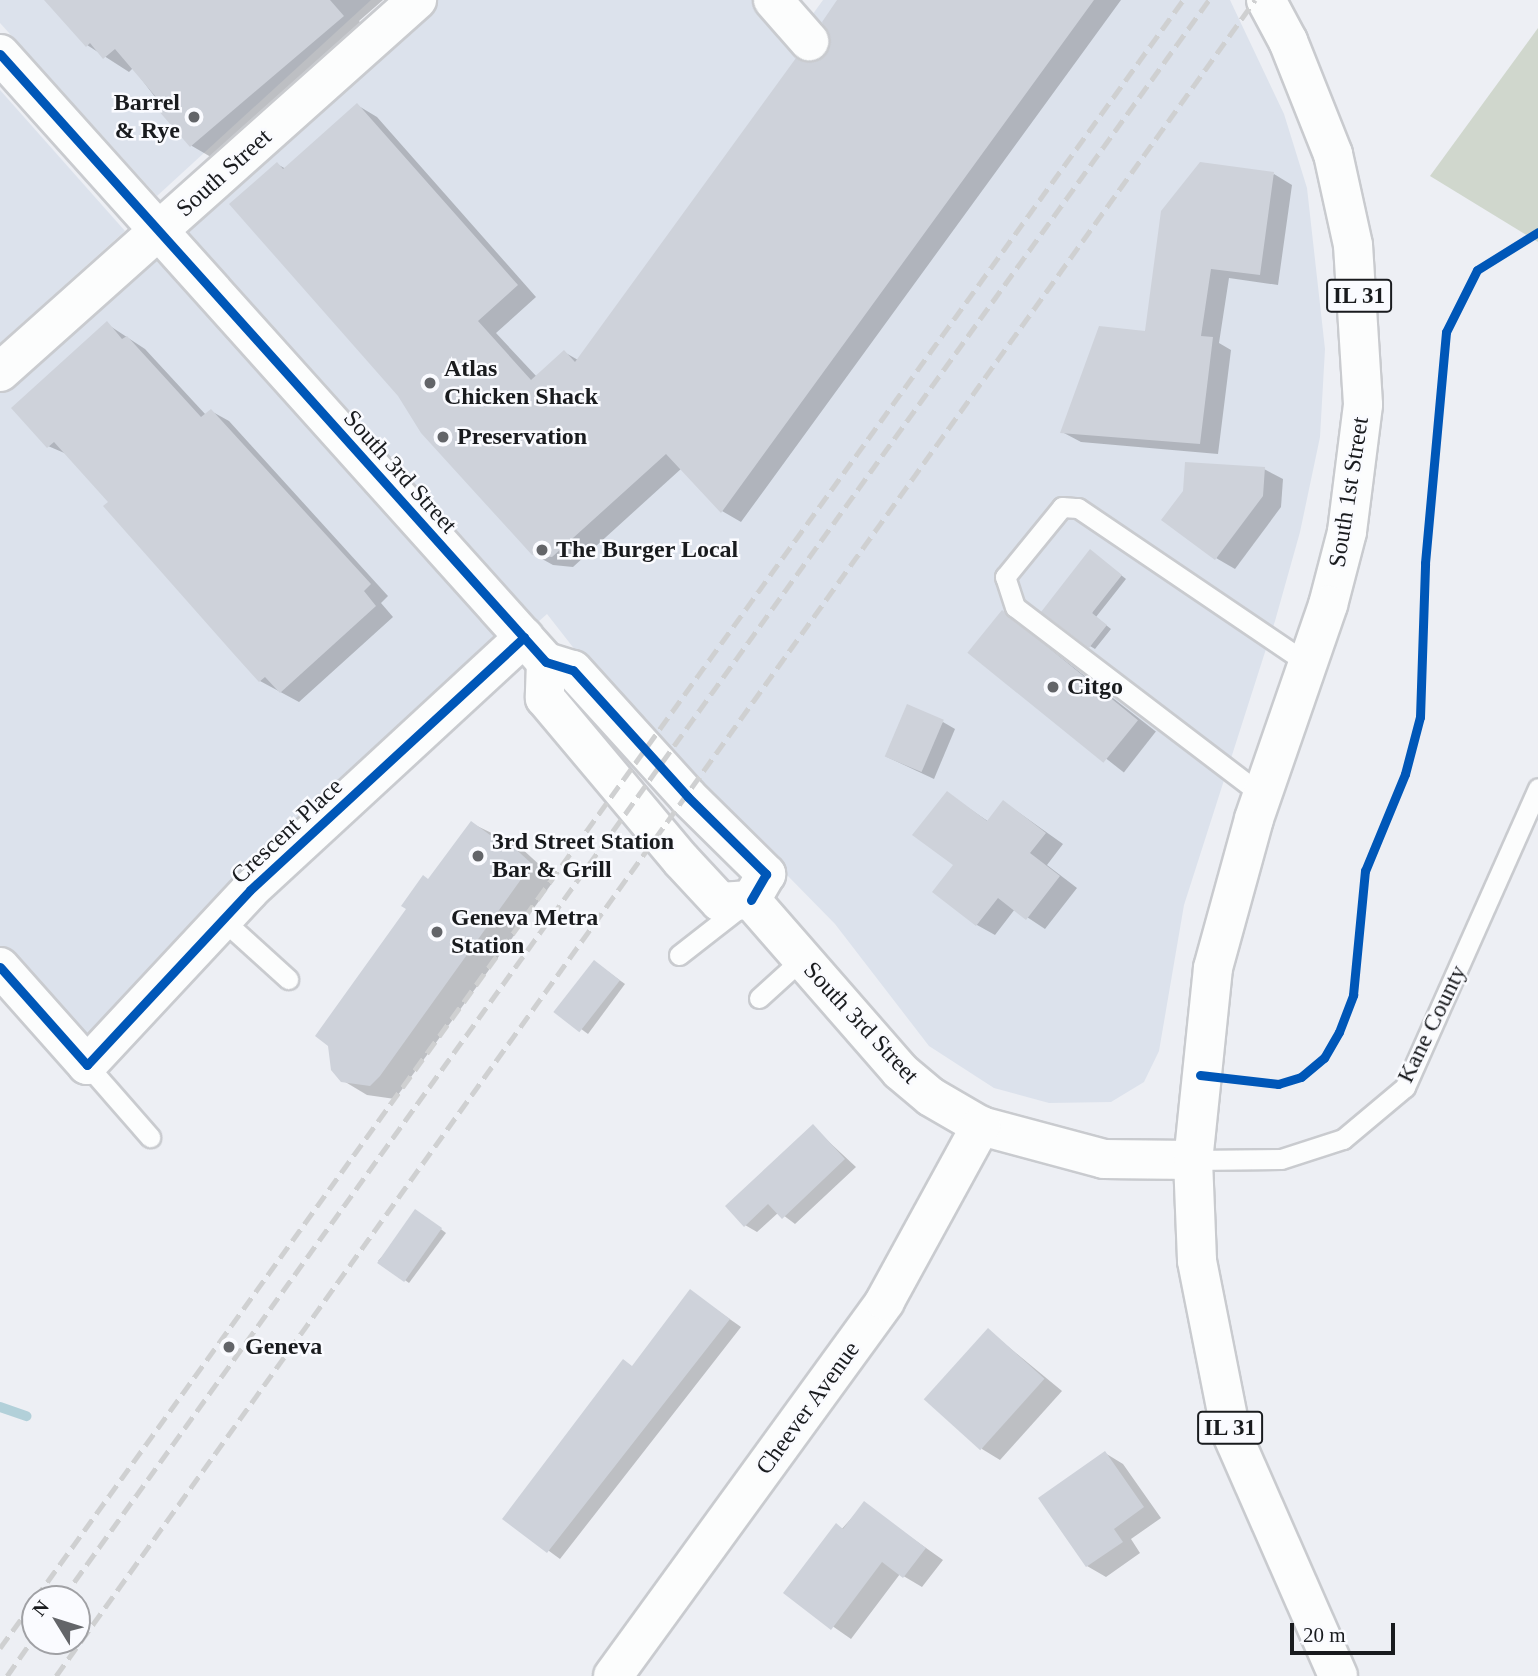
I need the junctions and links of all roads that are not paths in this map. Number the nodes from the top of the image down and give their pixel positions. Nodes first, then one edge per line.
1 (416, 0) edge
2 (773, 0) edge
3 (1266, 0) edge
4 (809, 41) dead end
5 (0, 54) edge
6 (157, 233) junction
7 (0, 372) edge
8 (535, 650) junction
9 (1308, 664) junction
10 (1538, 788) edge
11 (1258, 807) junction
12 (751, 900) junction
13 (223, 920) junction
14 (679, 955) dead end
15 (803, 959) junction
16 (0, 967) edge
17 (288, 979) dead end
18 (760, 998) dead end
19 (88, 1065) junction
20 (981, 1126) junction
21 (150, 1137) dead end
22 (1193, 1160) junction
23 (613, 1676) edge
24 (1338, 1676) edge

1 - 6 street, South Street
2 - 4 street
3 - 9 street, South 1st Street / IL 31
5 - 6 street, South 3rd Street
6 - 7 street, South Street
6 - 8 street, South 3rd Street
8 - 12 street
8 - 12 street, South 3rd Street
8 - 13 street, Crescent Place
9 - 11 street, South 1st Street / IL 31
9 - 11 lane
10 - 22 lane, Kane County
11 - 22 street, IL 31
12 - 14 lane
12 - 15 street, South 3rd Street
13 - 17 lane
13 - 19 street, Crescent Place
15 - 18 lane
15 - 20 street, South 3rd Street
16 - 19 street
19 - 21 lane
20 - 22 street, South 3rd Street
20 - 23 street, Cheever Avenue
22 - 24 street, IL 31

